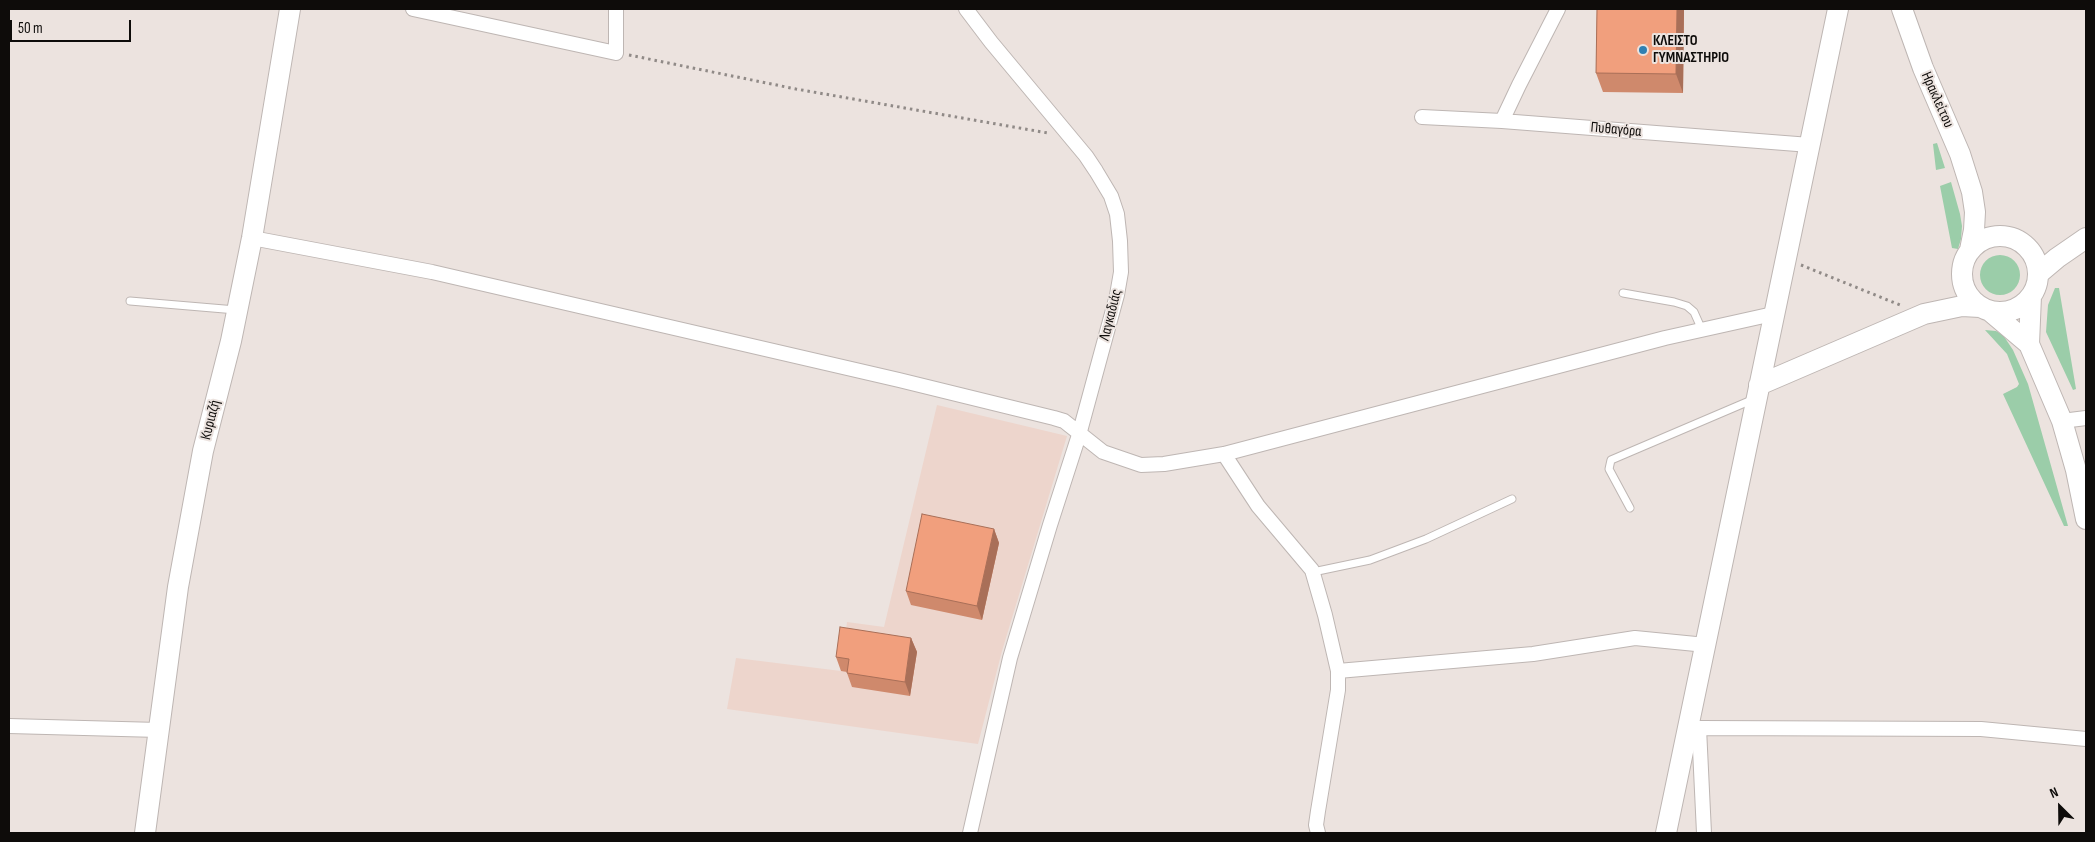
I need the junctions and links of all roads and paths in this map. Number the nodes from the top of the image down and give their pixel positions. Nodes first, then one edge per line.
1 (290, 9) edge
2 (413, 9) edge
3 (616, 9) edge
4 (966, 9) edge
5 (1558, 9) edge
6 (1838, 9) edge
7 (1902, 9) edge
8 (616, 52) junction
9 (1422, 117) dead end
10 (1502, 121) junction
11 (1072, 138) junction
12 (1810, 145) junction
13 (1972, 192) junction
14 (2003, 236) junction
15 (252, 238) junction
16 (2082, 241) edge
17 (2028, 248) junction
18 (1970, 250) junction
19 (1786, 259) junction
20 (2038, 274) junction
21 (1962, 279) junction
22 (1623, 292) dead end
23 (2031, 296) junction
24 (130, 301) dead end
25 (1985, 309) junction
26 (236, 310) junction
27 (1774, 314) junction
28 (1924, 314) junction
29 (1702, 330) junction
30 (2029, 344) junction
31 (1758, 391) junction
32 (2086, 418) edge
33 (2062, 421) junction
34 (1079, 435) junction
35 (1224, 454) junction
36 (1512, 499) dead end
37 (1630, 508) dead end
38 (2086, 518) edge
39 (1313, 572) junction
40 (1706, 645) junction
41 (1338, 670) junction
42 (9, 726) edge
43 (1694, 728) junction
44 (159, 730) junction
45 (2086, 739) edge
46 (145, 833) edge
47 (970, 833) edge
48 (1318, 833) edge
49 (1666, 833) edge
50 (1704, 833) edge

1 - 15 street, Κυριαζή
2 - 8 street
3 - 8 street
4 - 11 street, Λαγκαδιάς
5 - 10 street
6 - 12 street
7 - 13 street, Ηρακλείτου
8 - 11 path
9 - 10 street, Πυθαγόρα
10 - 12 street, Πυθαγόρα
11 - 34 street, Λαγκαδιάς
12 - 19 street
13 - 14 street
13 - 18 street
14 - 17 street
14 - 18 street
15 - 26 street, Κυριαζή
15 - 34 street
16 - 17 street
16 - 20 street
17 - 20 street
18 - 21 street
19 - 27 street
19 - 28 path
20 - 23 street
21 - 25 street
21 - 28 street
22 - 29 lane
23 - 25 street
23 - 30 street
24 - 26 lane
25 - 28 street
25 - 30 street
26 - 44 street, Κυριαζή
27 - 29 street
27 - 31 street
28 - 31 street
29 - 35 street
30 - 33 street
31 - 37 lane
31 - 40 street
32 - 33 street
33 - 38 street
34 - 35 street
34 - 47 street, Λαγκαδιάς
35 - 39 street
36 - 39 lane
39 - 41 street
40 - 41 street
40 - 43 street
41 - 48 street
42 - 44 street
43 - 45 street
43 - 49 street
43 - 50 street
44 - 46 street, Κυριαζή

